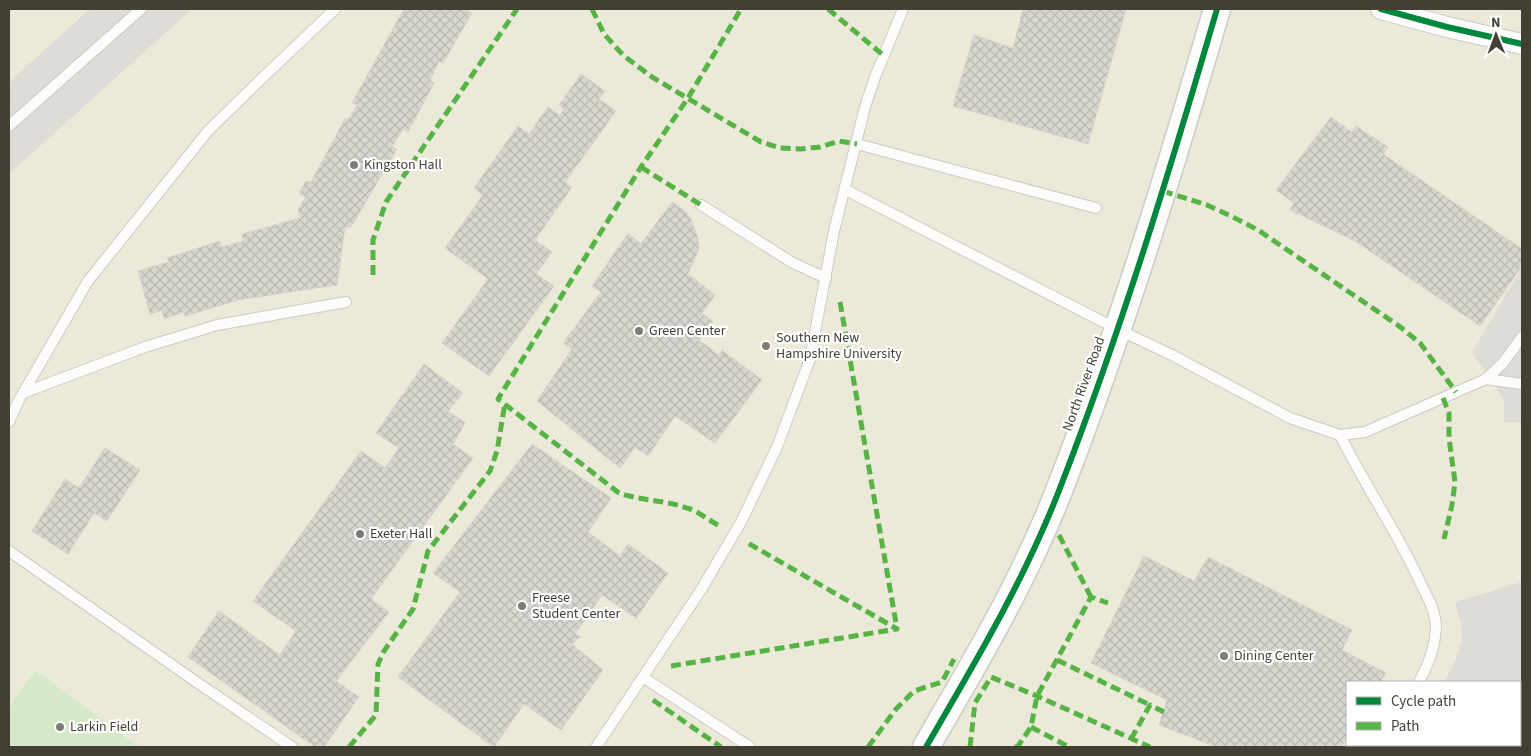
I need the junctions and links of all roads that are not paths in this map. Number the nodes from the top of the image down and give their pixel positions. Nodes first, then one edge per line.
1 (141, 9) edge
2 (335, 9) edge
3 (903, 9) edge
4 (1217, 9) edge
5 (1381, 9) edge
6 (1522, 44) edge
7 (9, 126) edge
8 (857, 144) junction
9 (846, 190) junction
10 (701, 205) dead end
11 (1096, 208) dead end
12 (826, 278) junction
13 (346, 302) dead end
14 (1117, 329) junction
15 (1522, 337) edge
16 (1486, 379) junction
17 (1522, 384) edge
18 (23, 393) junction
19 (9, 422) edge
20 (1340, 435) junction
21 (9, 551) edge
22 (644, 678) junction
23 (1419, 681) edge
24 (292, 747) edge
25 (596, 747) edge
26 (750, 747) edge
27 (926, 747) edge

1 - 7 lane
2 - 18 lane
3 - 8 lane
4 - 14 street, North River Road
5 - 6 street
8 - 9 lane
8 - 11 lane
9 - 12 lane
9 - 14 lane
10 - 12 lane
12 - 22 lane
13 - 18 lane
14 - 20 lane
14 - 27 street, North River Road
15 - 16 lane
16 - 17 lane
16 - 20 lane
18 - 19 lane
20 - 23 lane
21 - 24 lane
22 - 25 lane
22 - 26 lane

